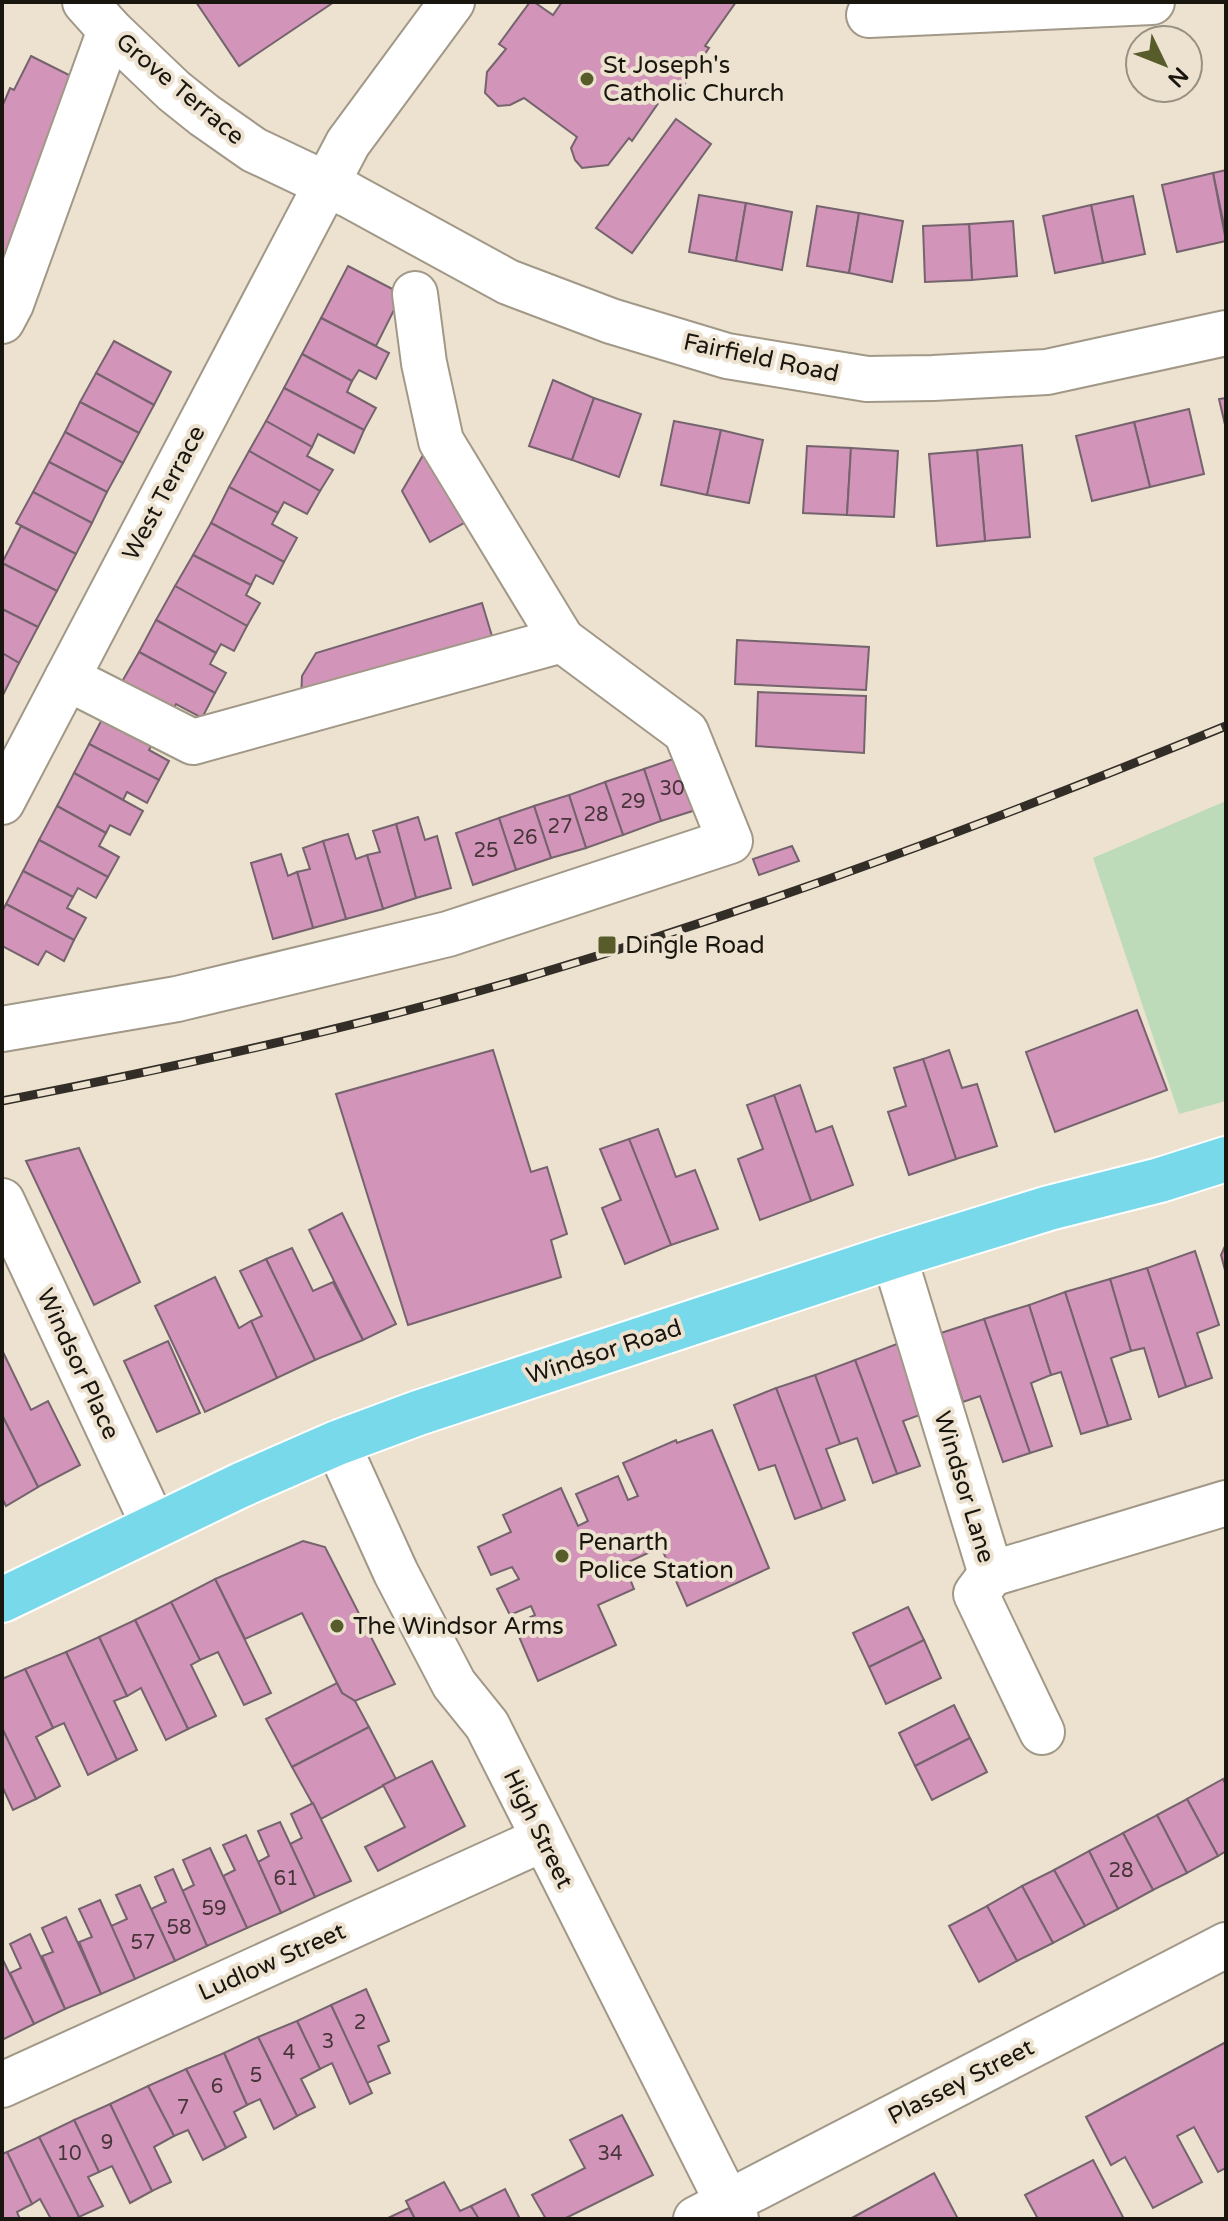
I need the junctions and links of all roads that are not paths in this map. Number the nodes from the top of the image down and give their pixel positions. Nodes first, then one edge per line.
1 (452, 2) edge
2 (1152, 2) edge
3 (874, 8) edge
4 (98, 16) edge
5 (326, 184) junction
6 (415, 294) dead end
7 (2, 321) edge
8 (1226, 333) edge
9 (562, 640) junction
10 (67, 678) junction
11 (2, 802) edge
12 (2, 1029) edge
13 (1226, 1159) edge
14 (2, 1201) edge
15 (894, 1256) junction
16 (337, 1443) junction
17 (1226, 1503) edge
18 (154, 1526) junction
19 (991, 1574) junction
20 (2, 1600) edge
21 (1042, 1732) dead end
22 (543, 1839) junction
23 (1226, 1945) edge
24 (2, 2085) edge
25 (720, 2214) edge

1 - 5 street, West Terrace
2 - 3 street
4 - 5 street, Grove Terrace
4 - 7 street
5 - 8 street, Fairfield Road
5 - 10 street, West Terrace
6 - 9 street
9 - 10 street
9 - 12 street
10 - 11 street, West Terrace
13 - 15 main road, Windsor Road
14 - 18 street, Windsor Place
15 - 16 main road, Windsor Road
15 - 19 street, Windsor Lane
16 - 18 main road, Windsor Road
16 - 22 street, High Street
17 - 19 street, Windsor Lane
18 - 20 main road, Windsor Road
19 - 21 street
22 - 24 street, Ludlow Street
22 - 25 street, High Street
23 - 25 street, Plassey Street

